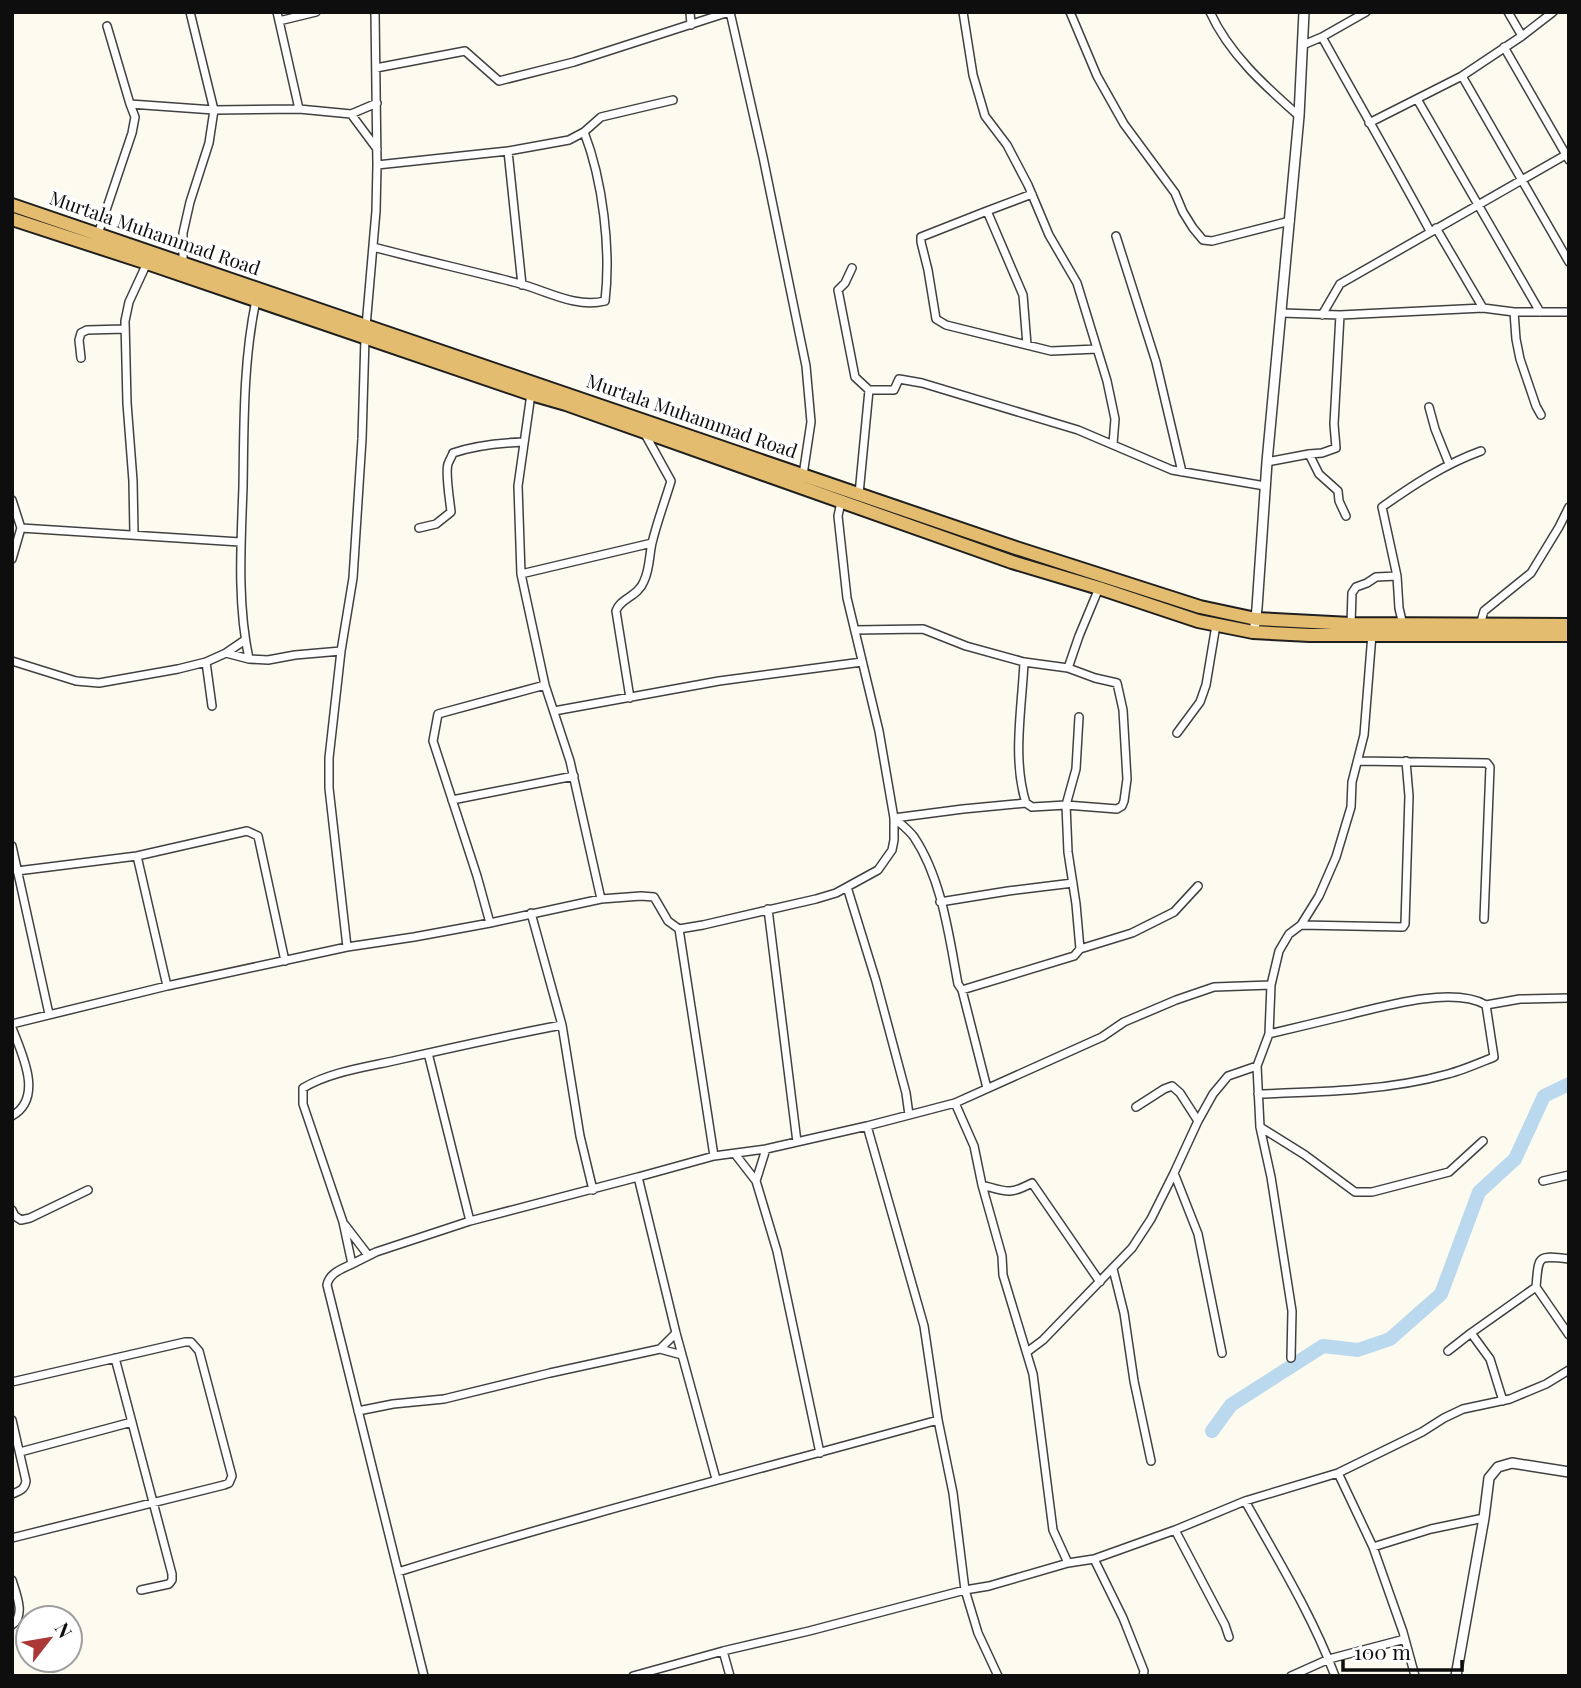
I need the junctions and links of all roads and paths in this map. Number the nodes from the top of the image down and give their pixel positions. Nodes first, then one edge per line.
1 (190, 12) edge
2 (316, 12) edge
3 (375, 12) edge
4 (690, 12) edge
5 (730, 12) edge
6 (963, 12) edge
7 (1070, 12) edge
8 (1210, 12) edge
9 (1304, 12) edge
10 (1366, 12) edge
11 (1508, 12) edge
12 (1553, 12) edge
13 (278, 16) edge
14 (691, 25) junction
15 (107, 26) dead end
16 (1522, 36) junction
17 (1322, 37) junction
18 (1303, 45) junction
19 (1504, 47) junction
20 (376, 68) junction
21 (1462, 76) junction
22 (1417, 99) junction
23 (673, 100) dead end
24 (377, 103) junction
25 (130, 104) junction
26 (299, 109) junction
27 (214, 110) junction
28 (351, 114) junction
29 (1298, 116) junction
30 (1369, 123) junction
31 (584, 132) junction
32 (378, 150) junction
33 (508, 151) junction
34 (1568, 156) edge
35 (377, 165) junction
36 (1522, 180) junction
37 (1032, 194) junction
38 (12, 205) edge
39 (1478, 206) junction
40 (987, 211) junction
41 (12, 219) edge
42 (1290, 222) junction
43 (1433, 230) junction
44 (98, 234) junction
45 (1116, 236) dead end
46 (373, 247) junction
47 (147, 262) junction
48 (1569, 262) edge
49 (183, 263) junction
50 (852, 268) dead end
51 (522, 285) junction
52 (256, 300) junction
53 (1483, 308) junction
54 (1514, 312) junction
55 (1540, 312) junction
56 (1569, 312) edge
57 (1282, 313) junction
58 (1322, 314) junction
59 (1340, 315) junction
60 (125, 329) junction
61 (365, 331) junction
62 (1027, 345) junction
63 (1097, 349) junction
64 (81, 358) dead end
65 (869, 390) junction
66 (531, 394) junction
67 (568, 399) junction
68 (1429, 407) dead end
69 (1541, 415) dead end
70 (643, 430) junction
71 (523, 442) junction
72 (1112, 444) junction
73 (1481, 451) dead end
74 (1309, 454) junction
75 (1267, 463) junction
76 (1449, 464) junction
77 (1182, 472) junction
78 (803, 475) junction
79 (1265, 486) junction
80 (859, 494) junction
81 (12, 500) edge
82 (841, 502) junction
83 (1569, 507) edge
84 (917, 514) junction
85 (1346, 516) dead end
86 (913, 527) junction
87 (21, 528) junction
88 (419, 528) dead end
89 (134, 534) junction
90 (240, 542) junction
91 (652, 543) junction
92 (1016, 548) junction
93 (12, 559) edge
94 (1012, 562) junction
95 (521, 574) junction
96 (1397, 576) junction
97 (1098, 588) junction
98 (1351, 624) junction
99 (1216, 625) junction
100 (1254, 625) junction
101 (1403, 625) junction
102 (1479, 625) junction
103 (1569, 625) edge
104 (855, 629) junction
105 (1368, 631) junction
106 (1569, 635) edge
107 (245, 640) junction
108 (341, 651) junction
109 (226, 653) junction
110 (249, 659) junction
111 (12, 661) edge
112 (206, 662) junction
113 (862, 662) junction
114 (1024, 662) junction
115 (1068, 668) junction
116 (545, 685) junction
117 (630, 698) junction
118 (212, 706) dead end
119 (554, 711) junction
120 (1079, 717) dead end
121 (1177, 733) dead end
122 (1357, 761) junction
123 (1406, 761) junction
124 (574, 776) junction
125 (452, 800) junction
126 (1026, 803) junction
127 (1066, 805) junction
128 (894, 818) junction
129 (12, 846) edge
130 (137, 856) junction
131 (17, 871) junction
132 (1073, 883) junction
133 (1198, 886) dead end
134 (847, 887) junction
135 (601, 899) junction
136 (940, 902) junction
137 (768, 909) junction
138 (531, 913) junction
139 (1484, 919) dead end
140 (490, 923) junction
141 (1301, 925) junction
142 (679, 929) junction
143 (347, 947) junction
144 (1080, 949) junction
145 (285, 961) junction
146 (1270, 985) junction
147 (167, 986) junction
148 (962, 989) junction
149 (1569, 998) edge
150 (1486, 1005) junction
151 (49, 1014) junction
152 (562, 1025) junction
153 (12, 1026) edge
154 (1269, 1034) junction
155 (428, 1054) junction
156 (1257, 1066) junction
157 (987, 1088) junction
158 (1258, 1094) junction
159 (956, 1103) junction
160 (1136, 1107) dead end
161 (909, 1115) junction
162 (12, 1116) edge
163 (1198, 1121) junction
164 (867, 1126) junction
165 (1260, 1127) junction
166 (1483, 1141) dead end
167 (797, 1142) junction
168 (766, 1149) junction
169 (734, 1154) junction
170 (714, 1156) junction
171 (1174, 1173) junction
172 (1569, 1175) edge
173 (638, 1177) junction
174 (755, 1181) junction
175 (1543, 1181) dead end
176 (982, 1185) junction
177 (88, 1189) dead end
178 (593, 1189) junction
179 (12, 1210) edge
180 (470, 1221) junction
181 (343, 1222) junction
182 (368, 1255) junction
183 (1569, 1259) edge
184 (352, 1264) junction
185 (1113, 1269) junction
186 (1100, 1282) junction
187 (1536, 1287) junction
188 (676, 1333) junction
189 (1471, 1333) junction
190 (1569, 1335) edge
191 (660, 1349) junction
192 (1448, 1351) dead end
193 (1027, 1352) junction
194 (1222, 1353) dead end
195 (682, 1355) junction
196 (114, 1358) junction
197 (1291, 1358) dead end
198 (1569, 1370) edge
199 (12, 1382) edge
200 (1503, 1401) junction
201 (358, 1411) junction
202 (12, 1420) edge
203 (938, 1420) junction
204 (132, 1422) junction
205 (20, 1452) junction
206 (820, 1453) junction
207 (1151, 1461) dead end
208 (1569, 1472) edge
209 (1338, 1473) junction
210 (716, 1479) junction
211 (12, 1494) edge
212 (1245, 1501) junction
213 (153, 1502) junction
214 (1484, 1518) junction
215 (1175, 1530) junction
216 (12, 1538) edge
217 (1373, 1547) junction
218 (1094, 1559) junction
219 (1068, 1563) junction
220 (398, 1572) junction
221 (12, 1580) edge
222 (141, 1590) dead end
223 (965, 1590) junction
224 (12, 1625) edge
225 (1229, 1637) dead end
226 (1405, 1639) junction
227 (723, 1651) junction
228 (1329, 1659) junction
229 (424, 1676) edge
230 (634, 1676) edge
231 (730, 1676) edge
232 (998, 1676) edge
233 (1143, 1676) edge
234 (1291, 1676) edge
235 (1335, 1676) edge
236 (1415, 1676) edge
237 (1457, 1676) edge

1 - 27 street
2 - 13 street
3 - 20 street
4 - 14 street
5 - 14 street
5 - 78 street
6 - 37 street
7 - 42 street
8 - 29 street
9 - 18 street
10 - 17 street
11 - 16 street
12 - 16 street
13 - 26 street
14 - 20 street
15 - 25 street
16 - 19 street
17 - 18 street
17 - 30 street
18 - 29 street
19 - 21 street
19 - 34 street
20 - 24 street
21 - 22 street
21 - 36 street
22 - 30 street
22 - 39 street
23 - 31 street
24 - 28 street
24 - 32 street
25 - 27 street
25 - 44 street
26 - 27 street
26 - 28 street
27 - 49 street
28 - 32 street
29 - 42 street
30 - 43 street
31 - 33 street
31 - 51 street
32 - 35 street
33 - 35 street
33 - 51 street
34 - 36 street
35 - 46 street
36 - 39 street
36 - 48 street
37 - 40 street
37 - 63 street
38 - 44 highway, Murtala Muhammad Road
39 - 43 street
39 - 55 street
40 - 62 street
40 - 62 street
41 - 47 highway, Murtala Muhammad Road
42 - 57 street
43 - 53 street
43 - 58 street
44 - 49 highway, Murtala Muhammad Road
45 - 77 street
46 - 51 street
46 - 61 street
47 - 52 highway, Murtala Muhammad Road
47 - 60 street
49 - 61 highway, Murtala Muhammad Road
50 - 65 street
52 - 61 highway, Murtala Muhammad Road
52 - 90 street
53 - 54 street
53 - 59 street
54 - 55 street
54 - 69 street
55 - 56 street
57 - 58 street
57 - 75 street
58 - 59 street
59 - 74 street
60 - 64 street
60 - 89 street
61 - 66 highway, Murtala Muhammad Road
61 - 67 highway, Murtala Muhammad Road
61 - 108 street
62 - 63 street
63 - 72 street
65 - 72 street
65 - 80 street
66 - 67 highway, Murtala Muhammad Road
66 - 71 street
67 - 70 highway, Murtala Muhammad Road
67 - 78 highway, Murtala Muhammad Road
68 - 76 street
70 - 82 highway, Murtala Muhammad Road
70 - 91 street
71 - 88 street
71 - 95 street
72 - 77 street
73 - 76 street
74 - 75 street
74 - 85 street
75 - 79 street
76 - 96 street
77 - 79 street
78 - 80 highway, Murtala Muhammad Road
79 - 100 street
80 - 84 highway, Murtala Muhammad Road
81 - 87 street
82 - 86 highway, Murtala Muhammad Road
82 - 104 street
83 - 102 street
84 - 86 highway
84 - 92 highway, Murtala Muhammad Road
86 - 94 highway, Murtala Muhammad Road
87 - 89 street
87 - 93 street
89 - 90 street
90 - 107 street
91 - 95 street
91 - 117 street
92 - 94 highway
92 - 100 highway, Murtala Muhammad Road
94 - 97 highway, Murtala Muhammad Road
95 - 116 street
96 - 98 street
96 - 101 street
97 - 99 highway, Murtala Muhammad Road
97 - 115 street
98 - 100 highway, Murtala Muhammad Road
98 - 105 highway, Murtala Muhammad Road
99 - 100 highway, Murtala Muhammad Road
99 - 121 street
100 - 105 highway, Murtala Muhammad Road
101 - 102 highway
101 - 105 highway
102 - 103 highway
104 - 113 street
104 - 114 street
105 - 106 highway
105 - 122 street
107 - 109 street
107 - 110 street
108 - 110 street
108 - 143 street
109 - 110 street
109 - 112 street
111 - 112 street
112 - 118 street
113 - 117 street
113 - 128 street
114 - 115 street
114 - 126 street
115 - 127 street
116 - 119 street
116 - 125 street
117 - 119 street
119 - 124 street
120 - 127 street
122 - 123 street
122 - 141 street
123 - 139 street
123 - 141 street
124 - 125 street
124 - 135 street
125 - 140 street
126 - 127 street
126 - 128 street
127 - 132 street
128 - 134 street
128 - 136 street
129 - 131 street
130 - 131 street
130 - 145 street
130 - 147 street
131 - 151 street
132 - 136 street
132 - 144 street
133 - 144 street
134 - 137 street
134 - 161 street
135 - 138 street
135 - 142 street
136 - 148 street
137 - 142 street
137 - 167 street
138 - 140 street
138 - 152 street
140 - 143 street
141 - 146 street
142 - 170 street
143 - 145 street
144 - 148 street
145 - 147 street
146 - 154 street
146 - 157 street
147 - 151 street
148 - 157 street
149 - 150 street
150 - 154 street
150 - 158 street
151 - 153 street
152 - 155 street
152 - 178 street
153 - 162 street
154 - 156 street
155 - 180 street
155 - 181 street
156 - 158 street
156 - 163 street
157 - 159 street
158 - 165 street
159 - 161 street
159 - 176 street
160 - 163 street
161 - 164 street
163 - 171 street
164 - 167 street
164 - 203 street
165 - 166 street
165 - 197 street
167 - 168 street
168 - 169 street
168 - 174 street
169 - 170 street
169 - 174 street
170 - 173 street
171 - 185 street
171 - 194 street
172 - 175 street
173 - 178 street
173 - 188 street
174 - 206 street
176 - 186 street
176 - 193 street
177 - 179 street
178 - 180 street
180 - 182 street
181 - 182 street
181 - 184 street
182 - 184 street
183 - 187 street
184 - 201 street
185 - 186 street
185 - 207 street
186 - 193 street
187 - 189 street
187 - 190 street
188 - 191 street
188 - 195 street
189 - 192 street
189 - 200 street
191 - 195 street
191 - 201 street
193 - 219 street
195 - 210 street
196 - 199 street
196 - 204 street
196 - 213 street
198 - 200 street
200 - 209 street
201 - 220 street
202 - 205 street
203 - 206 street
203 - 223 street
204 - 205 street
204 - 213 street
205 - 211 street
206 - 210 street
208 - 214 street
209 - 212 street
209 - 217 street
210 - 220 street
212 - 215 street
212 - 228 street
213 - 216 street
213 - 222 street
214 - 217 street
214 - 237 street
215 - 218 street
215 - 225 street
217 - 226 street
218 - 219 street
218 - 233 street
219 - 223 street
220 - 229 street
221 - 224 street
223 - 227 street
223 - 232 street
226 - 228 street
226 - 236 street
227 - 230 street
227 - 231 street
228 - 234 street
228 - 235 street

